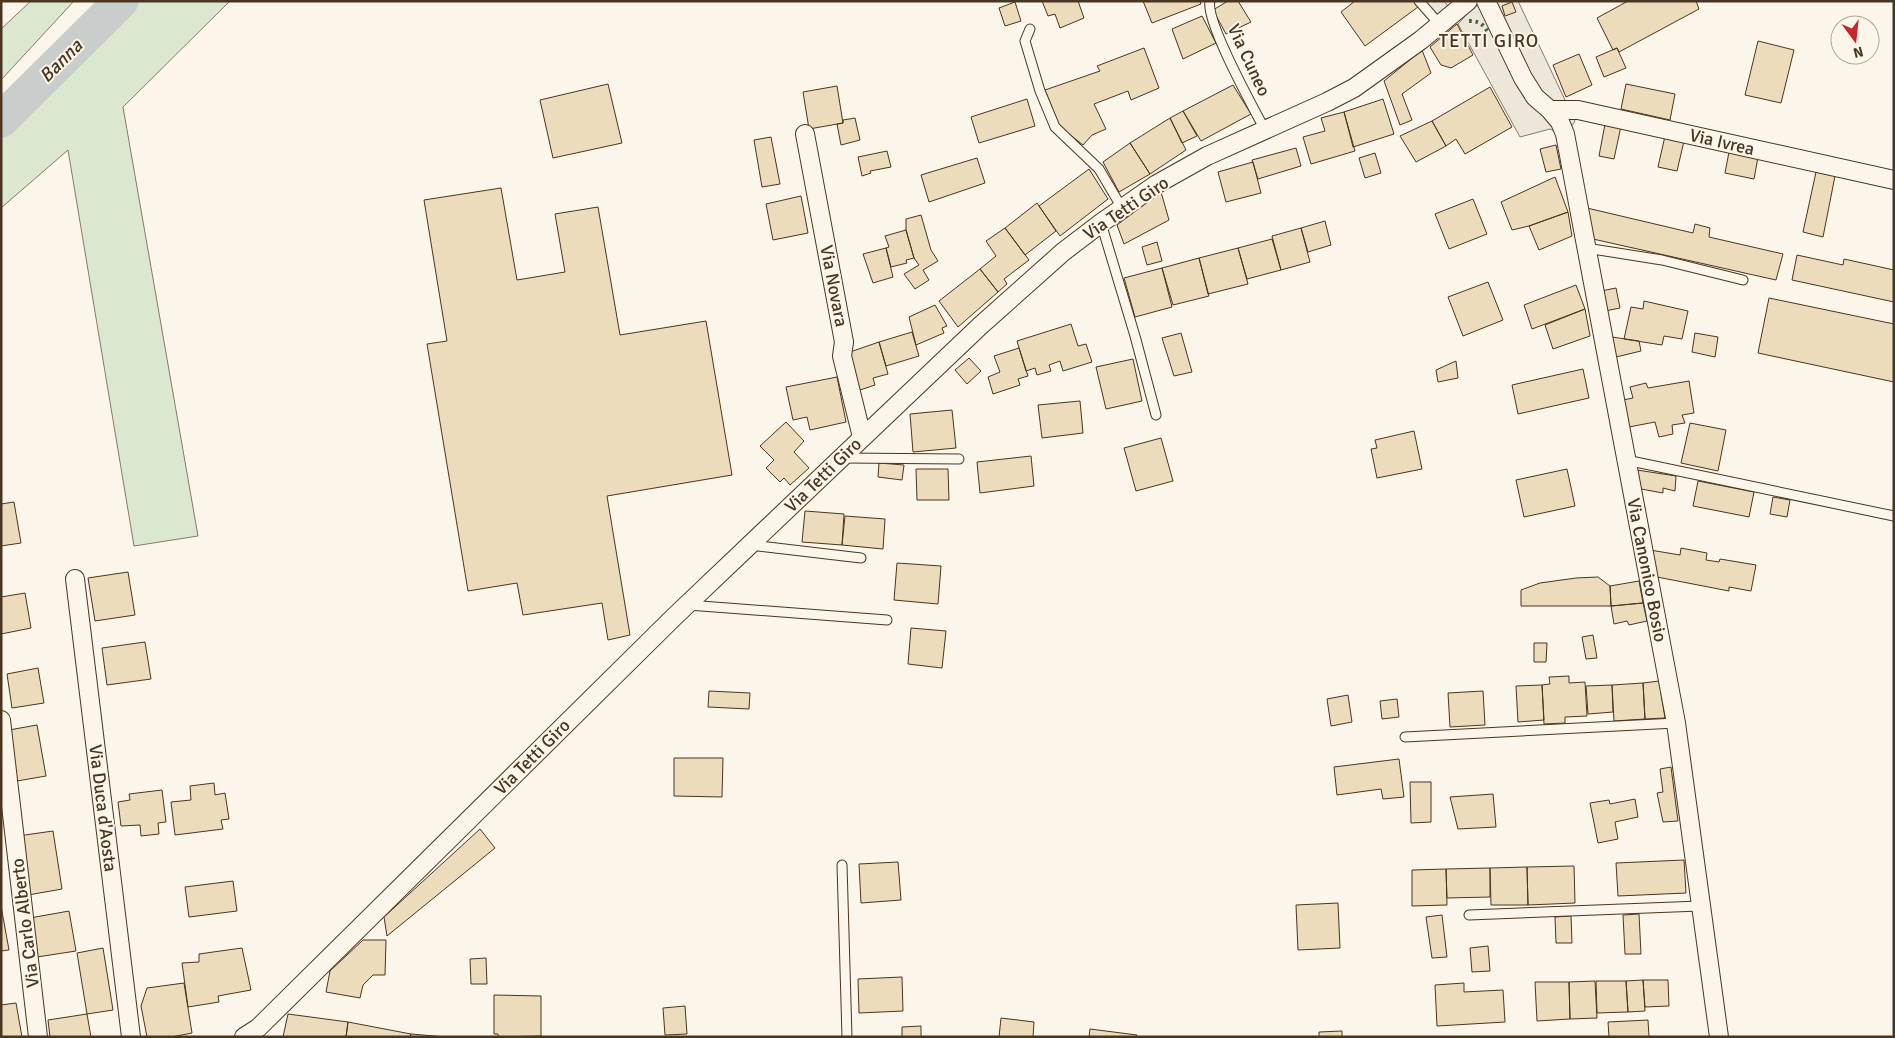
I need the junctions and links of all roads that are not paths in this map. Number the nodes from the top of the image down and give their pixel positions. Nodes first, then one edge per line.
1 (1210, 1) edge
2 (1420, 1) edge
3 (1468, 1) edge
4 (1486, 1) edge
5 (1437, 26) junction
6 (1030, 29) dead end
7 (1550, 110) junction
8 (1265, 130) junction
9 (805, 134) dead end
10 (1894, 180) edge
11 (1122, 208) junction
12 (1101, 223) junction
13 (1586, 248) junction
14 (1743, 280) dead end
15 (1156, 415) dead end
16 (862, 437) junction
17 (841, 458) junction
18 (959, 459) dead end
19 (1626, 460) junction
20 (1894, 516) edge
21 (749, 545) junction
22 (861, 558) dead end
23 (74, 579) dead end
24 (687, 605) junction
25 (887, 620) dead end
26 (1, 720) edge
27 (1676, 724) junction
28 (1405, 736) dead end
29 (842, 865) dead end
30 (1700, 906) junction
31 (1469, 915) dead end
32 (38, 1037) edge
33 (131, 1037) edge
34 (244, 1037) edge
35 (847, 1037) edge
36 (1719, 1037) edge

1 - 8 lane, Via Cuneo
2 - 5 lane
3 - 5 street, Via Tetti Giro
4 - 7 street, Via Canonico Bosio
5 - 8 street, Via Tetti Giro
6 - 11 lane
7 - 10 street, Via Ivrea
7 - 13 street, Via Canonico Bosio
8 - 11 street, Via Tetti Giro
9 - 16 street, Via Novara
11 - 12 street, Via Tetti Giro
12 - 15 lane
12 - 16 street, Via Tetti Giro
13 - 14 lane
13 - 19 street, Via Canonico Bosio
16 - 17 street, Via Tetti Giro
17 - 18 lane
17 - 21 street, Via Tetti Giro
19 - 20 lane
19 - 27 street, Via Canonico Bosio
21 - 22 lane
21 - 24 street, Via Tetti Giro
23 - 33 street, Via Duca d'Aosta
24 - 25 lane
24 - 34 street, Via Tetti Giro
26 - 32 street, Via Carlo Alberto
27 - 28 lane
27 - 30 street, Via Canonico Bosio
29 - 35 lane
30 - 31 lane
30 - 36 street, Via Canonico Bosio

